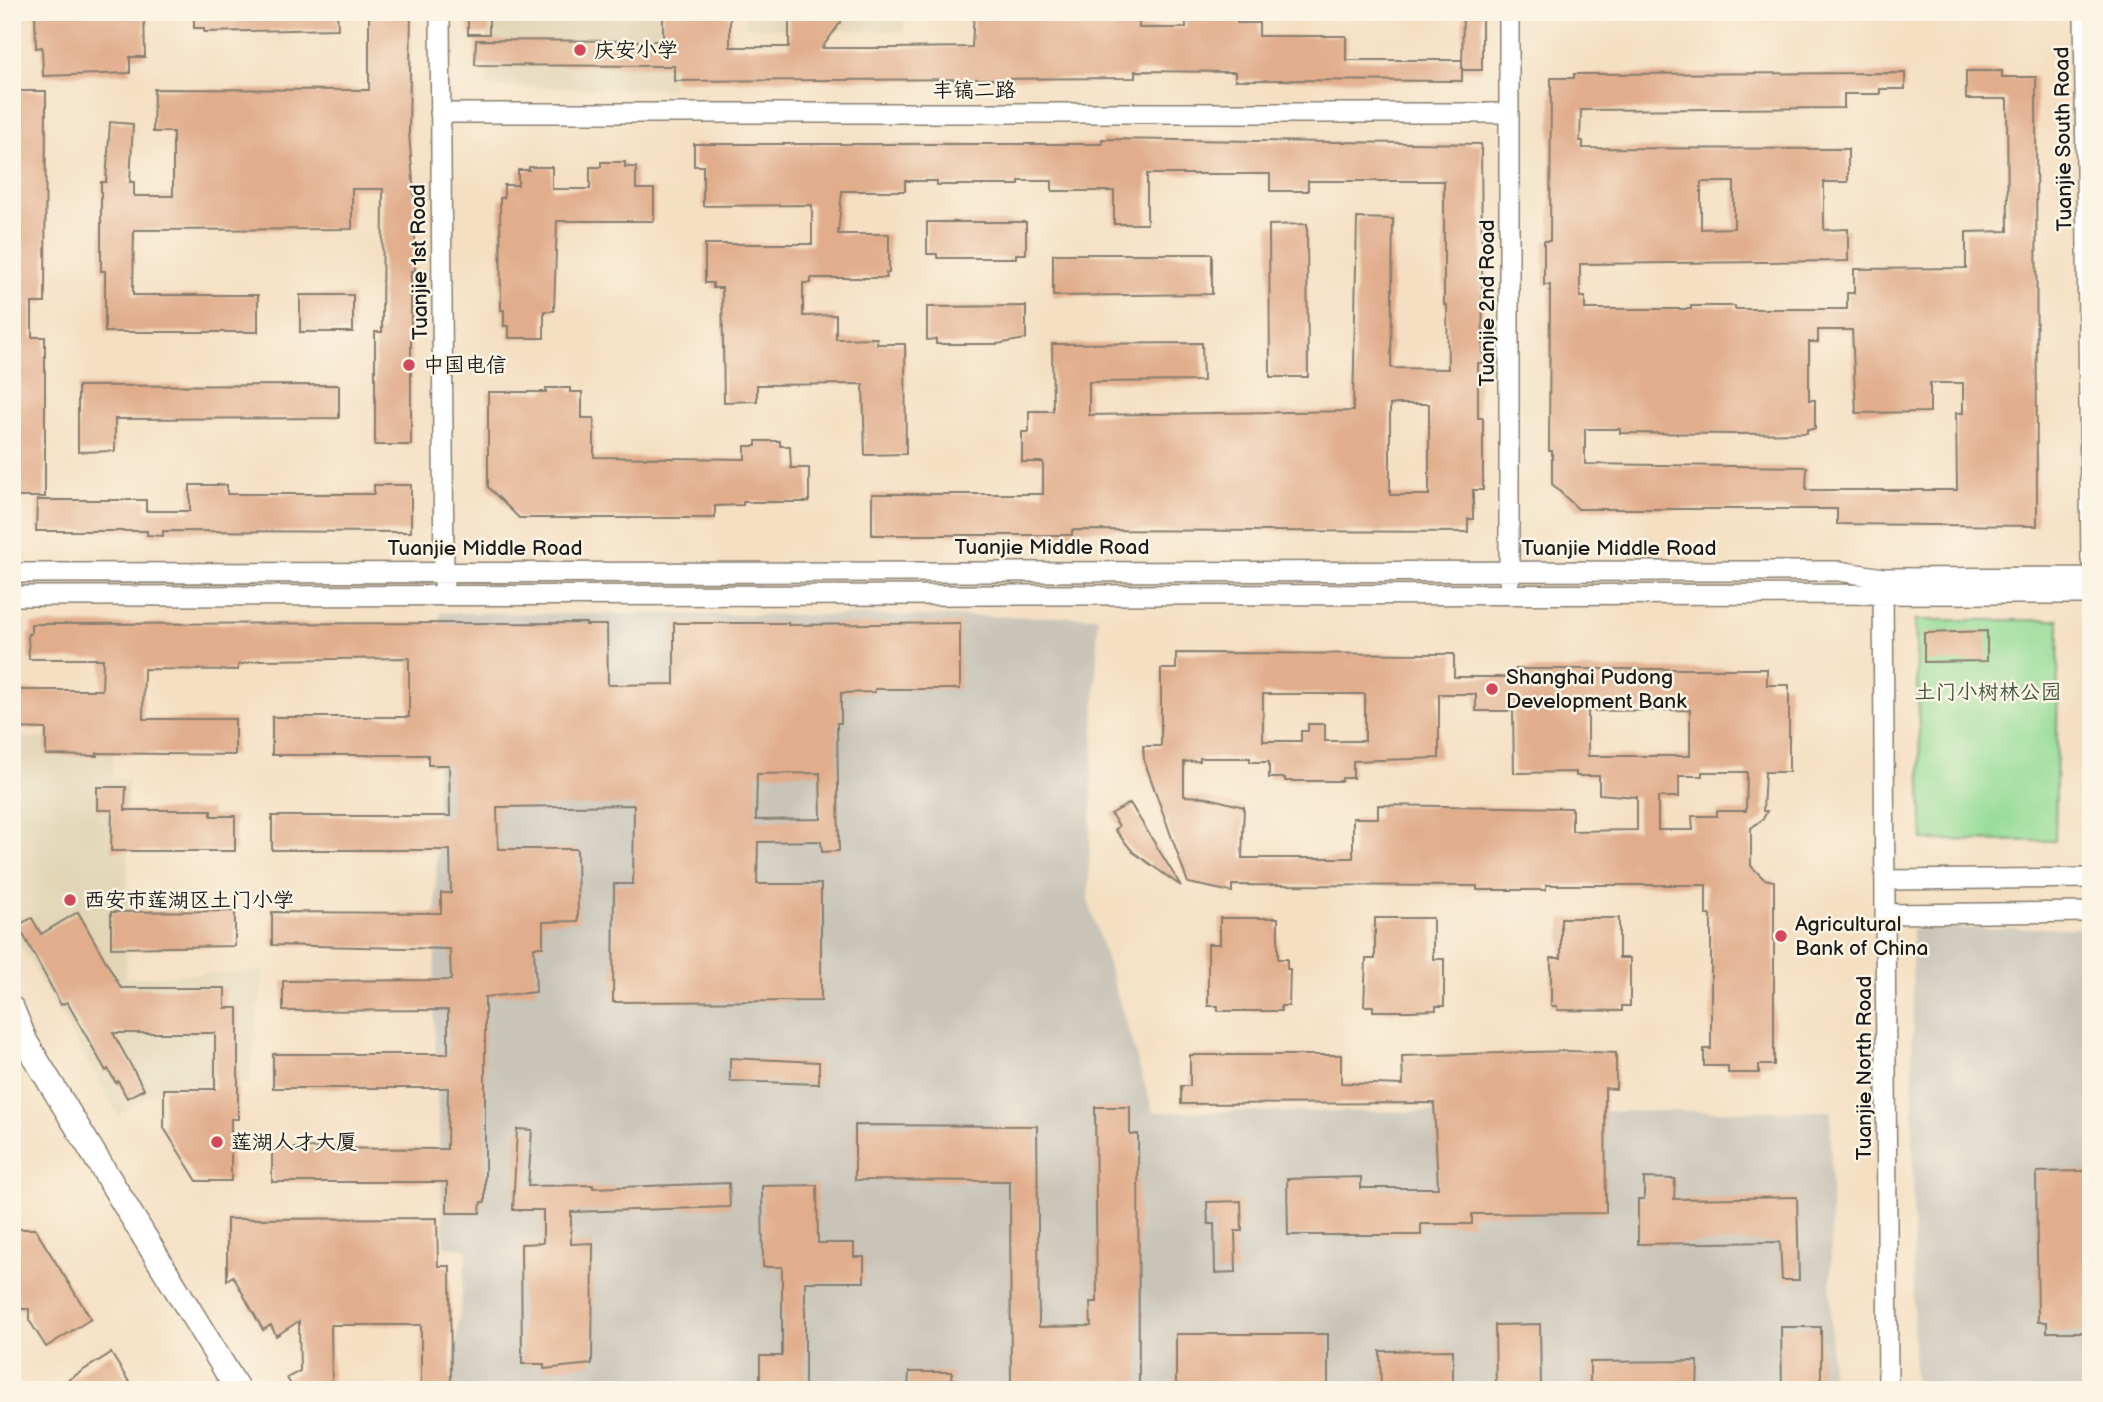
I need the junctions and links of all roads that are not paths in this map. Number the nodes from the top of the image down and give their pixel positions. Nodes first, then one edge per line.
1 (440, 12) edge
2 (1509, 12) edge
3 (2084, 12) edge
4 (440, 113) junction
5 (1509, 113) junction
6 (2091, 560) edge
7 (444, 570) junction
8 (1509, 570) junction
9 (12, 573) edge
10 (2091, 577) edge
11 (1883, 586) junction
12 (1510, 593) junction
13 (2091, 594) edge
14 (444, 595) junction
15 (12, 596) edge
16 (2091, 878) edge
17 (1887, 880) junction
18 (2091, 912) edge
19 (1886, 914) junction
20 (12, 1009) edge
21 (19, 1039) edge
22 (238, 1390) edge
23 (1888, 1390) edge

1 - 4 street, Tuanjie 1st Road
2 - 5 street, Tuanjie 2nd Road
3 - 6 street, Tuanjie South Road
4 - 5 street, 丰镐二路
4 - 7 street, Tuanjie 1st Road
5 - 8 street, Tuanjie 2nd Road
7 - 8 street, Tuanjie Middle Road
7 - 9 street, Tuanjie Middle Road
7 - 14 street, Tuanjie 1st Road
8 - 11 street, Tuanjie Middle Road
8 - 12 street, Tuanjie 2nd Road
10 - 11 street, Tuanjie Middle Road
11 - 12 street, Tuanjie Middle Road
11 - 13 street, Tuanjie Middle Road
11 - 17 street, Tuanjie North Road
12 - 14 street, Tuanjie Middle Road
14 - 15 street, Tuanjie Middle Road
16 - 17 street
17 - 19 street, Tuanjie North Road
18 - 19 street
19 - 23 street, Tuanjie North Road
20 - 21 main road
21 - 22 main road

